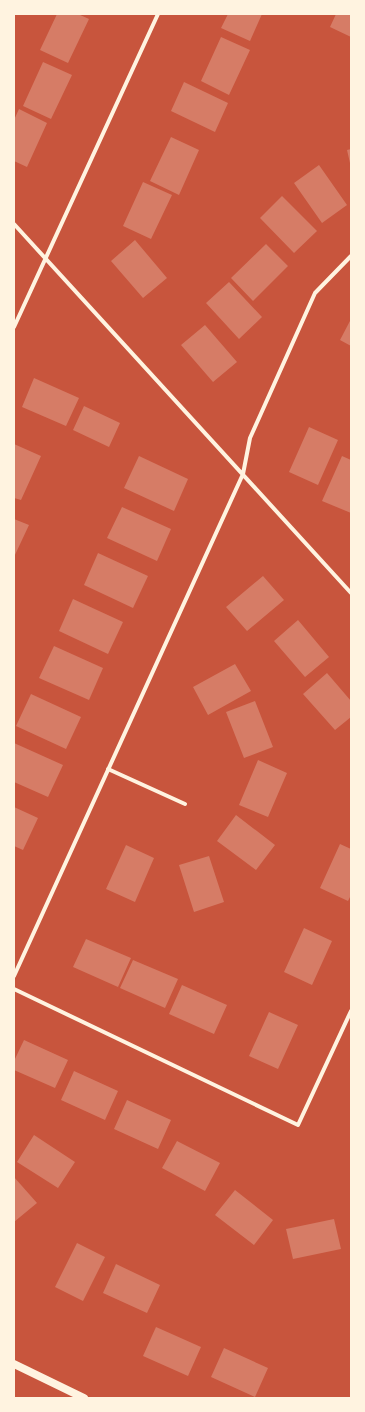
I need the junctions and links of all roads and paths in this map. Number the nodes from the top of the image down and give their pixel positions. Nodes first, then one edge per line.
1 (158, 14) edge
2 (14, 224) edge
3 (351, 256) edge
4 (45, 258) junction
5 (14, 327) edge
6 (243, 474) junction
7 (351, 592) edge
8 (108, 769) junction
9 (185, 804) dead end
10 (14, 976) edge
11 (14, 989) edge
12 (351, 1010) edge
13 (14, 1364) edge
14 (84, 1398) edge

1 - 4 street
2 - 4 street
3 - 6 street
4 - 5 street
4 - 6 street
6 - 7 street
6 - 8 street
8 - 9 street
8 - 10 street
11 - 12 street
13 - 14 main road

